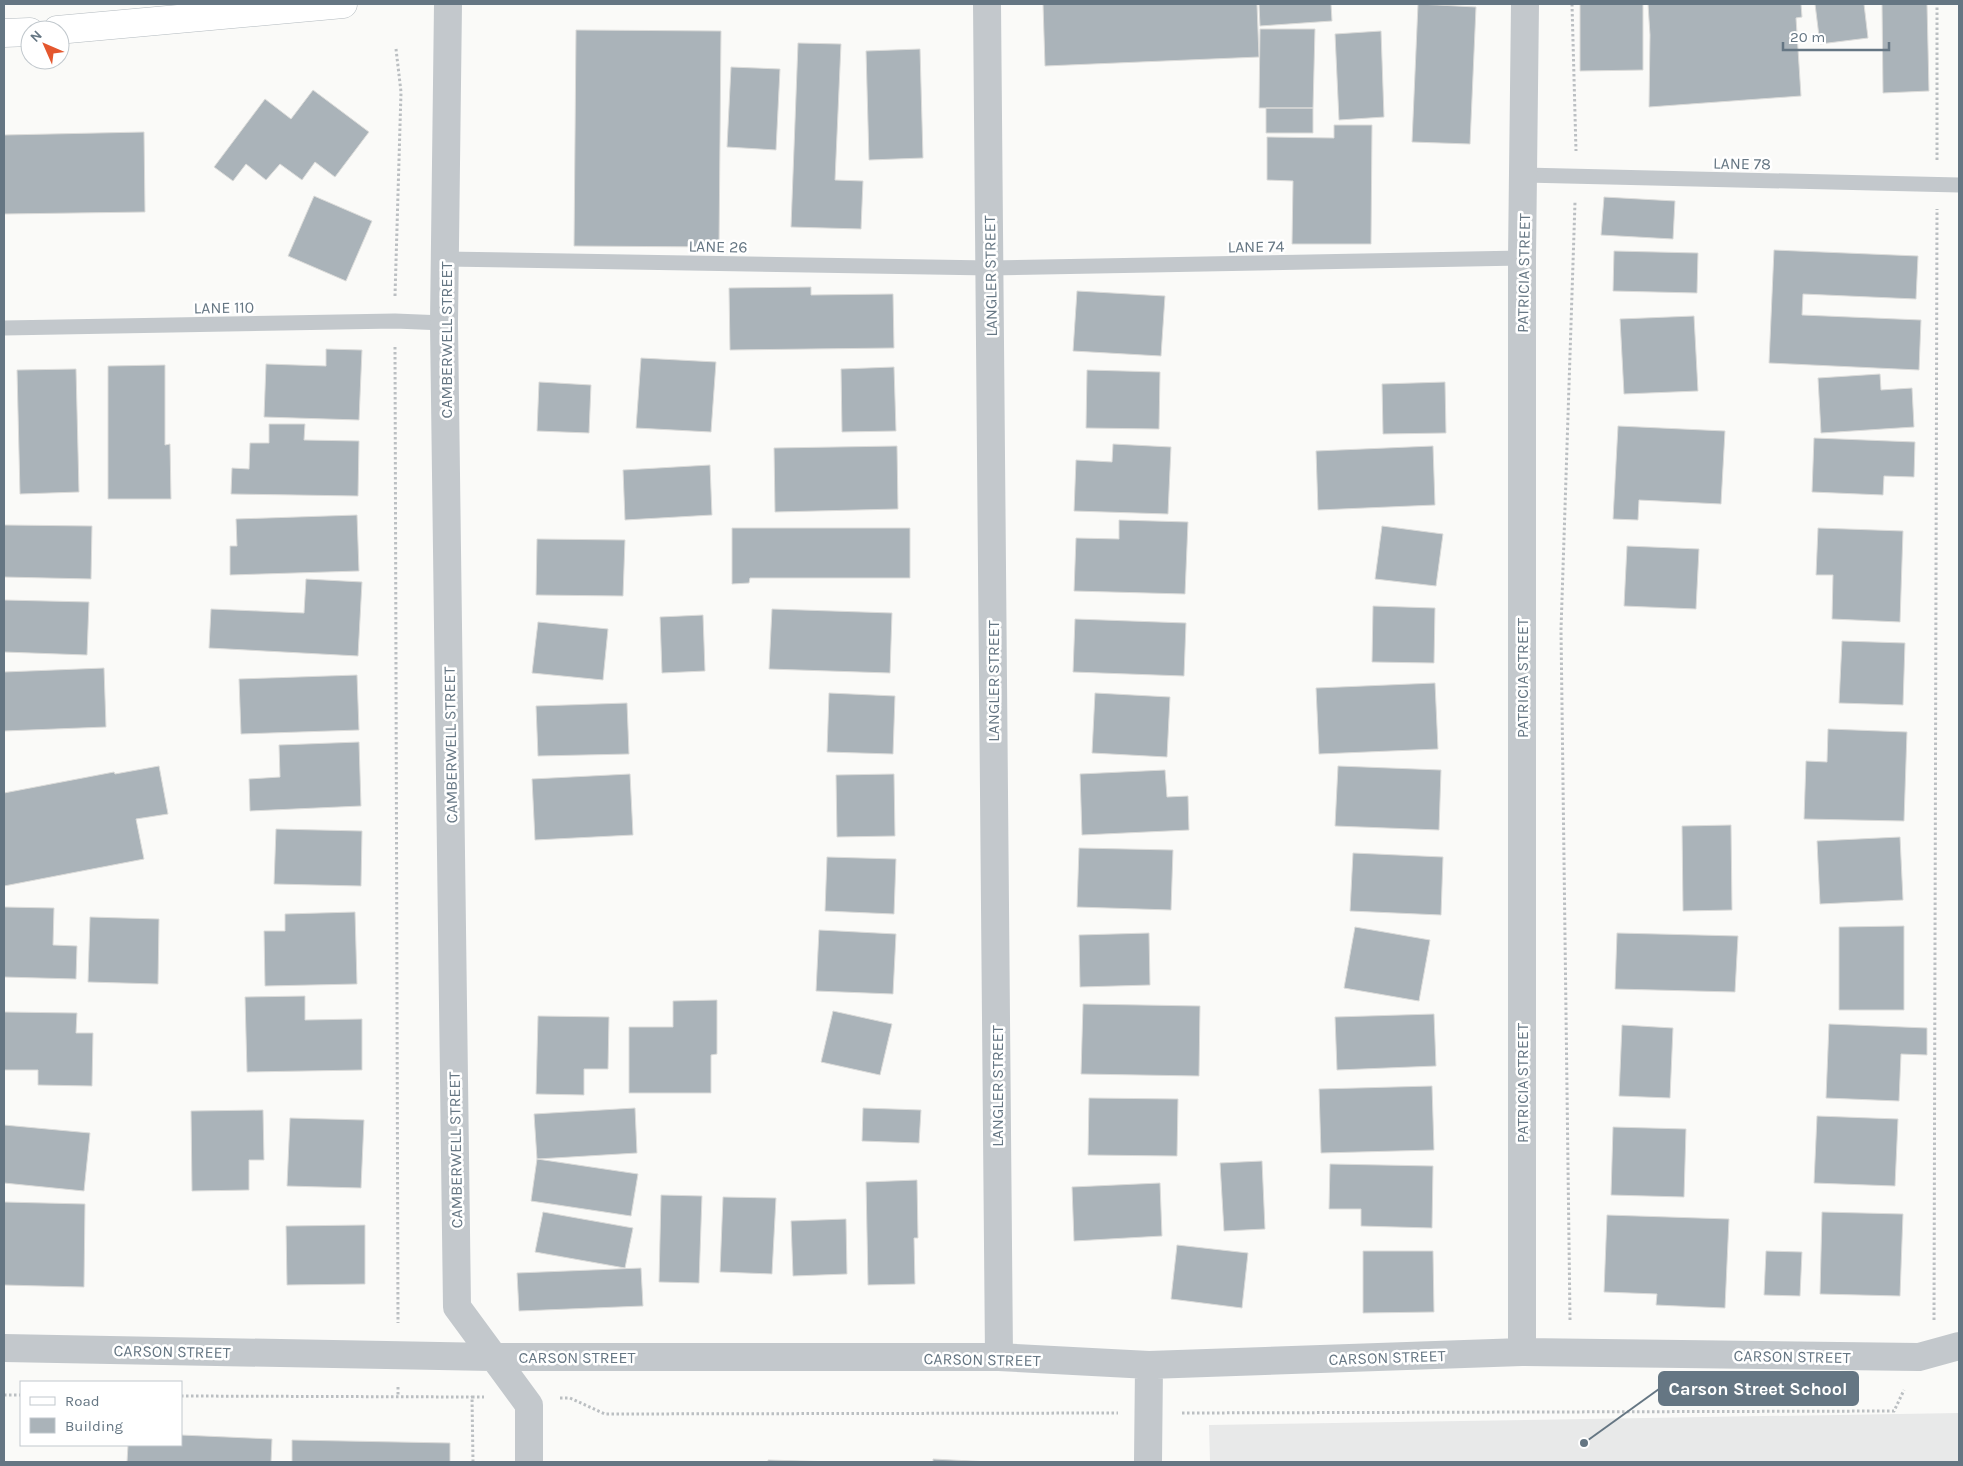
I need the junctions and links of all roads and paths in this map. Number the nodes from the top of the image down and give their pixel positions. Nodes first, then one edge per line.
1 (343, 4) edge
2 (448, 4) edge
3 (987, 4) edge
4 (1524, 4) edge
5 (1572, 4) edge
6 (70, 29) edge
7 (4, 32) edge
8 (20, 32) edge
9 (396, 49) dead end
10 (1524, 175) junction
11 (1576, 176) junction
12 (1959, 185) edge
13 (1522, 258) junction
14 (446, 259) junction
15 (990, 268) junction
16 (395, 321) junction
17 (444, 323) junction
18 (4, 328) edge
19 (1959, 1346) edge
20 (4, 1348) edge
21 (1522, 1352) junction
22 (1570, 1353) junction
23 (398, 1355) junction
24 (492, 1357) junction
25 (999, 1357) junction
26 (1149, 1365) junction
27 (4, 1395) edge
28 (20, 1395) edge
29 (182, 1396) edge
30 (398, 1396) junction
31 (472, 1397) dead end
32 (529, 1462) edge
33 (1148, 1462) edge

1 - 6 main road
2 - 14 street, CAMBERWELL STREET
3 - 15 street, LANGLER STREET
4 - 10 street, PATRICIA STREET
5 - 11 path
7 - 8 main road
9 - 16 path
10 - 11 lane, LANE 78
10 - 13 street, PATRICIA STREET
11 - 12 lane, LANE 78
11 - 22 path
13 - 15 lane, LANE 74
13 - 21 street, PATRICIA STREET
14 - 15 lane, LANE 26
14 - 17 street, CAMBERWELL STREET
15 - 25 street, LANGLER STREET
16 - 17 lane, LANE 110
16 - 18 lane, LANE 110
16 - 23 path
17 - 24 street, CAMBERWELL STREET
19 - 22 street, CARSON STREET
20 - 23 street, CARSON STREET
21 - 22 street, CARSON STREET
21 - 26 street, CARSON STREET
23 - 24 street, CARSON STREET
23 - 30 path
24 - 25 street, CARSON STREET
24 - 32 street, CAMBERWELL STREET
25 - 26 street, CARSON STREET
26 - 33 street
27 - 28 path
29 - 30 path
30 - 31 path

